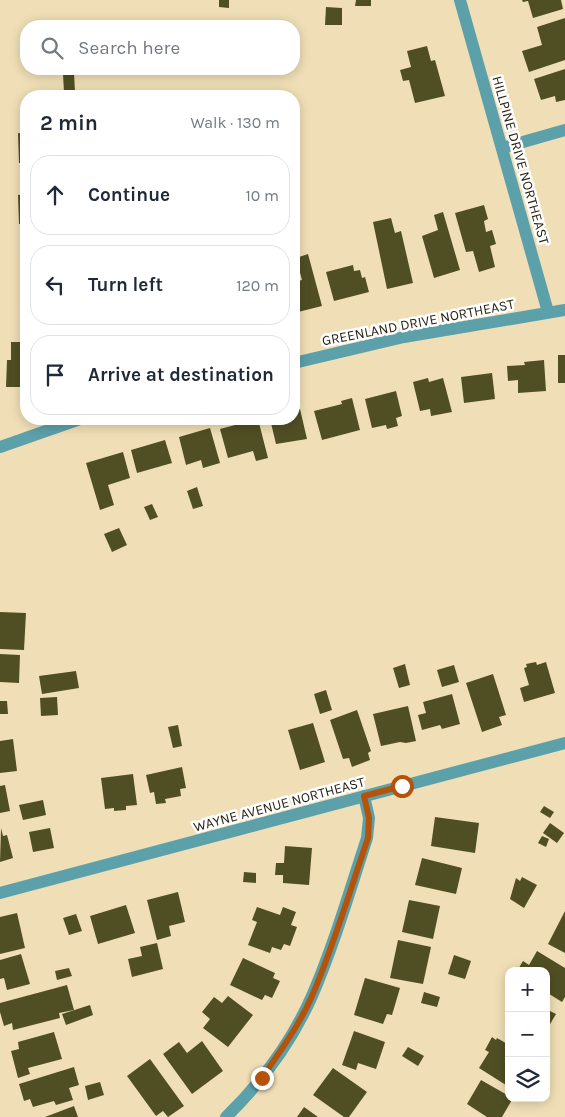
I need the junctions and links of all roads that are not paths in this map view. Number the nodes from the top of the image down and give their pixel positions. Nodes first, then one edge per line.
1 (460, 0) edge
2 (565, 130) edge
3 (502, 148) junction
4 (565, 310) edge
5 (548, 312) junction
6 (300, 362) edge
7 (63, 425) edge
8 (0, 447) edge
9 (565, 743) edge
10 (364, 796) junction
11 (0, 893) edge
12 (226, 1117) edge

1 - 3 street, HILLPINE DRIVE NORTHEAST
2 - 3 street
3 - 5 street, HILLPINE DRIVE NORTHEAST
4 - 5 street
5 - 6 street, GREENLAND DRIVE NORTHEAST
7 - 8 street
9 - 10 street, WAYNE AVENUE NORTHEAST
10 - 11 street, WAYNE AVENUE NORTHEAST
10 - 12 street

